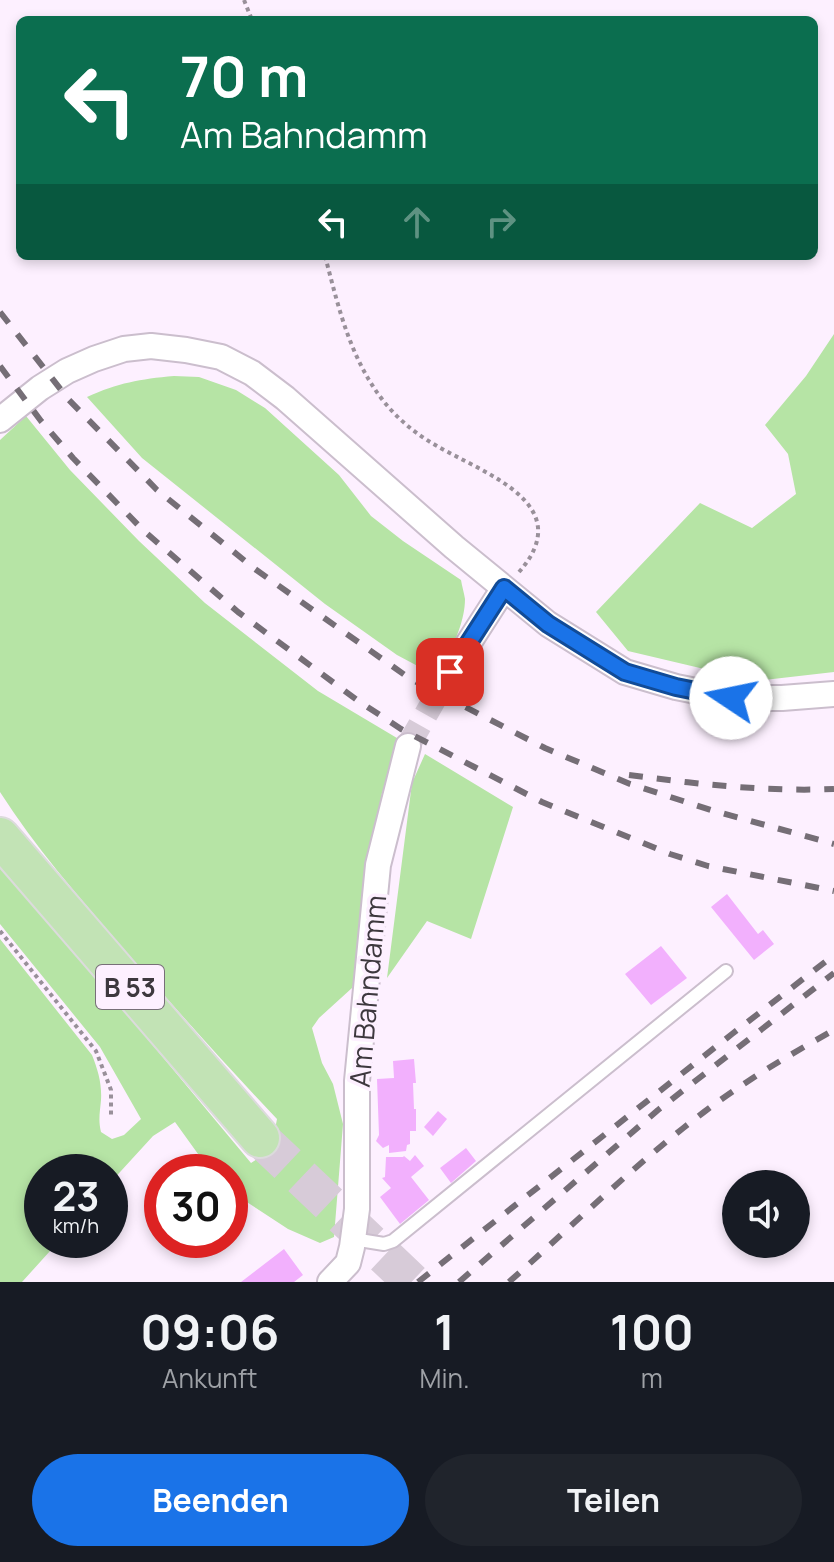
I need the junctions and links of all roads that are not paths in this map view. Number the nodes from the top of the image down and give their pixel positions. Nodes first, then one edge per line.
1 (0, 420) edge
2 (504, 588) junction
3 (450, 672) tunnel mouth
4 (834, 694) edge
5 (408, 746) tunnel mouth
6 (0, 837) edge
7 (726, 971) dead end
8 (260, 1138) tunnel mouth
9 (353, 1239) junction
10 (330, 1282) edge

1 - 2 street
2 - 3 street
2 - 4 street
5 - 9 street, Am Bahndamm
6 - 8 main road, B 53
7 - 9 lane
9 - 10 street, Am Bahndamm

